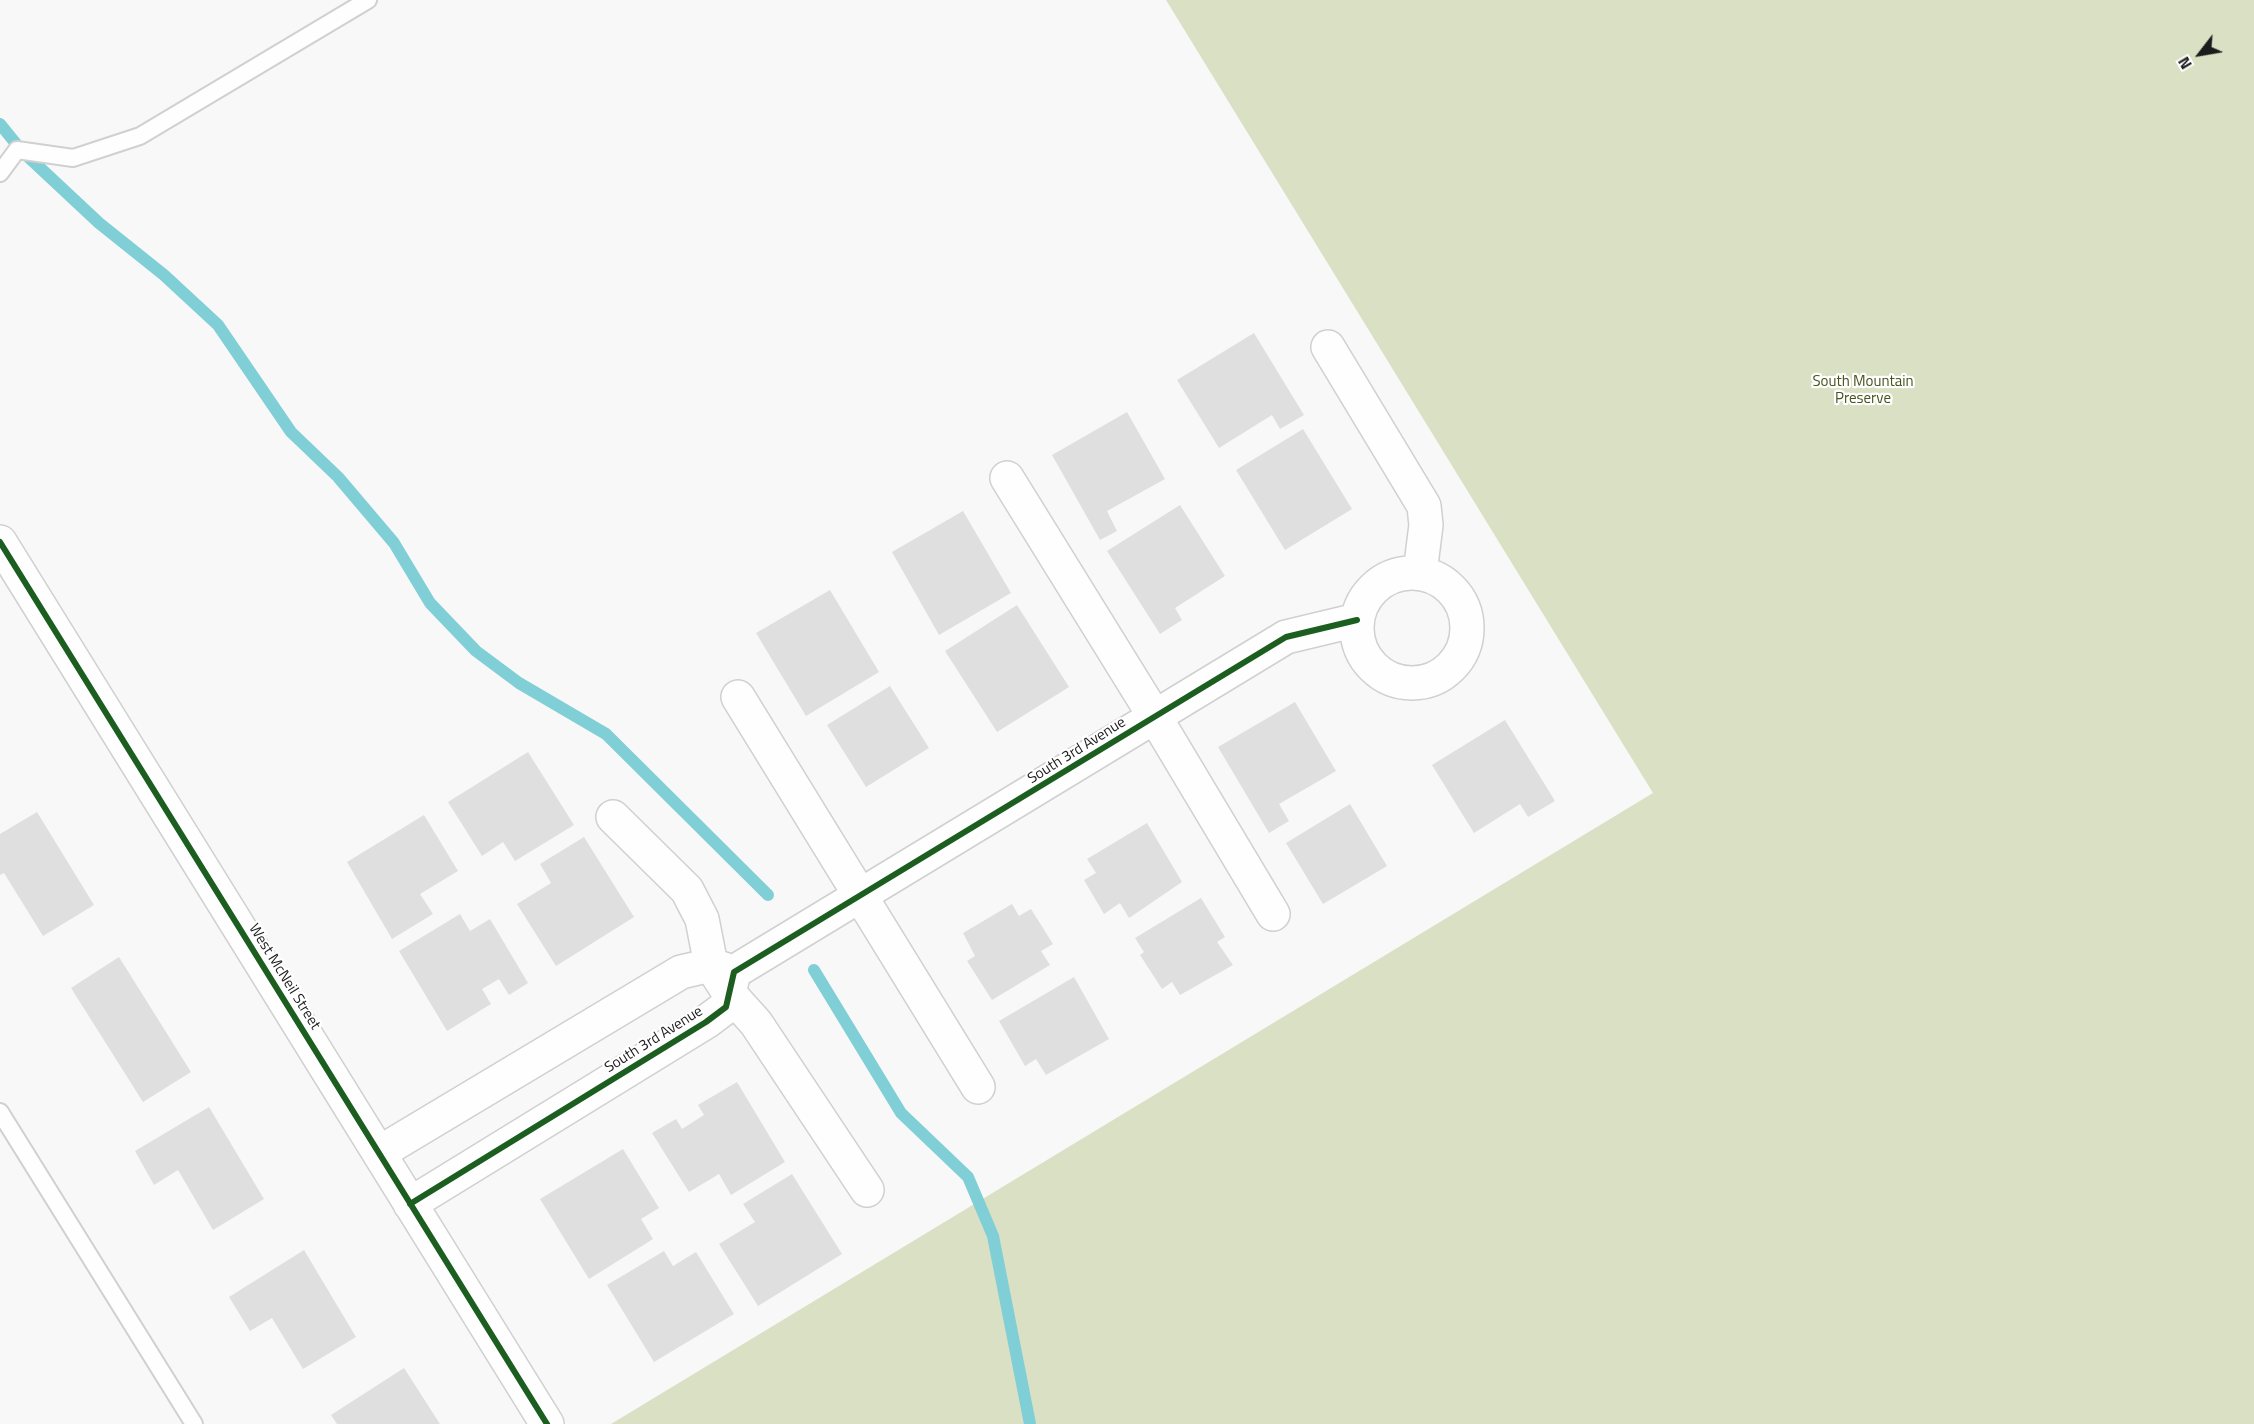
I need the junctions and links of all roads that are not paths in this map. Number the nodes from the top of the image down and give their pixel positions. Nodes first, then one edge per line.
1 (368, 0) edge
2 (0, 173) edge
3 (1328, 347) dead end
4 (1007, 478) dead end
5 (0, 542) edge
6 (1420, 573) junction
7 (1357, 620) junction
8 (738, 697) dead end
9 (1155, 717) junction
10 (613, 817) dead end
11 (861, 897) junction
12 (1273, 914) dead end
13 (725, 977) junction
14 (978, 1087) dead end
15 (0, 1112) edge
16 (379, 1153) junction
17 (867, 1190) dead end
18 (410, 1204) junction
19 (194, 1424) edge
20 (547, 1424) edge

1 - 2 lane
3 - 6 street
4 - 9 street
5 - 16 street, West McNeil Street
6 - 7 street
6 - 7 street
7 - 9 street, South 3rd Avenue
8 - 11 street
9 - 11 street, South 3rd Avenue
9 - 12 street
10 - 13 street
11 - 13 street, South 3rd Avenue
11 - 14 street
13 - 16 street, South 3rd Avenue
13 - 17 street
13 - 18 street, South 3rd Avenue
15 - 19 lane
16 - 18 street, West McNeil Street
18 - 20 street, West McNeil Street

